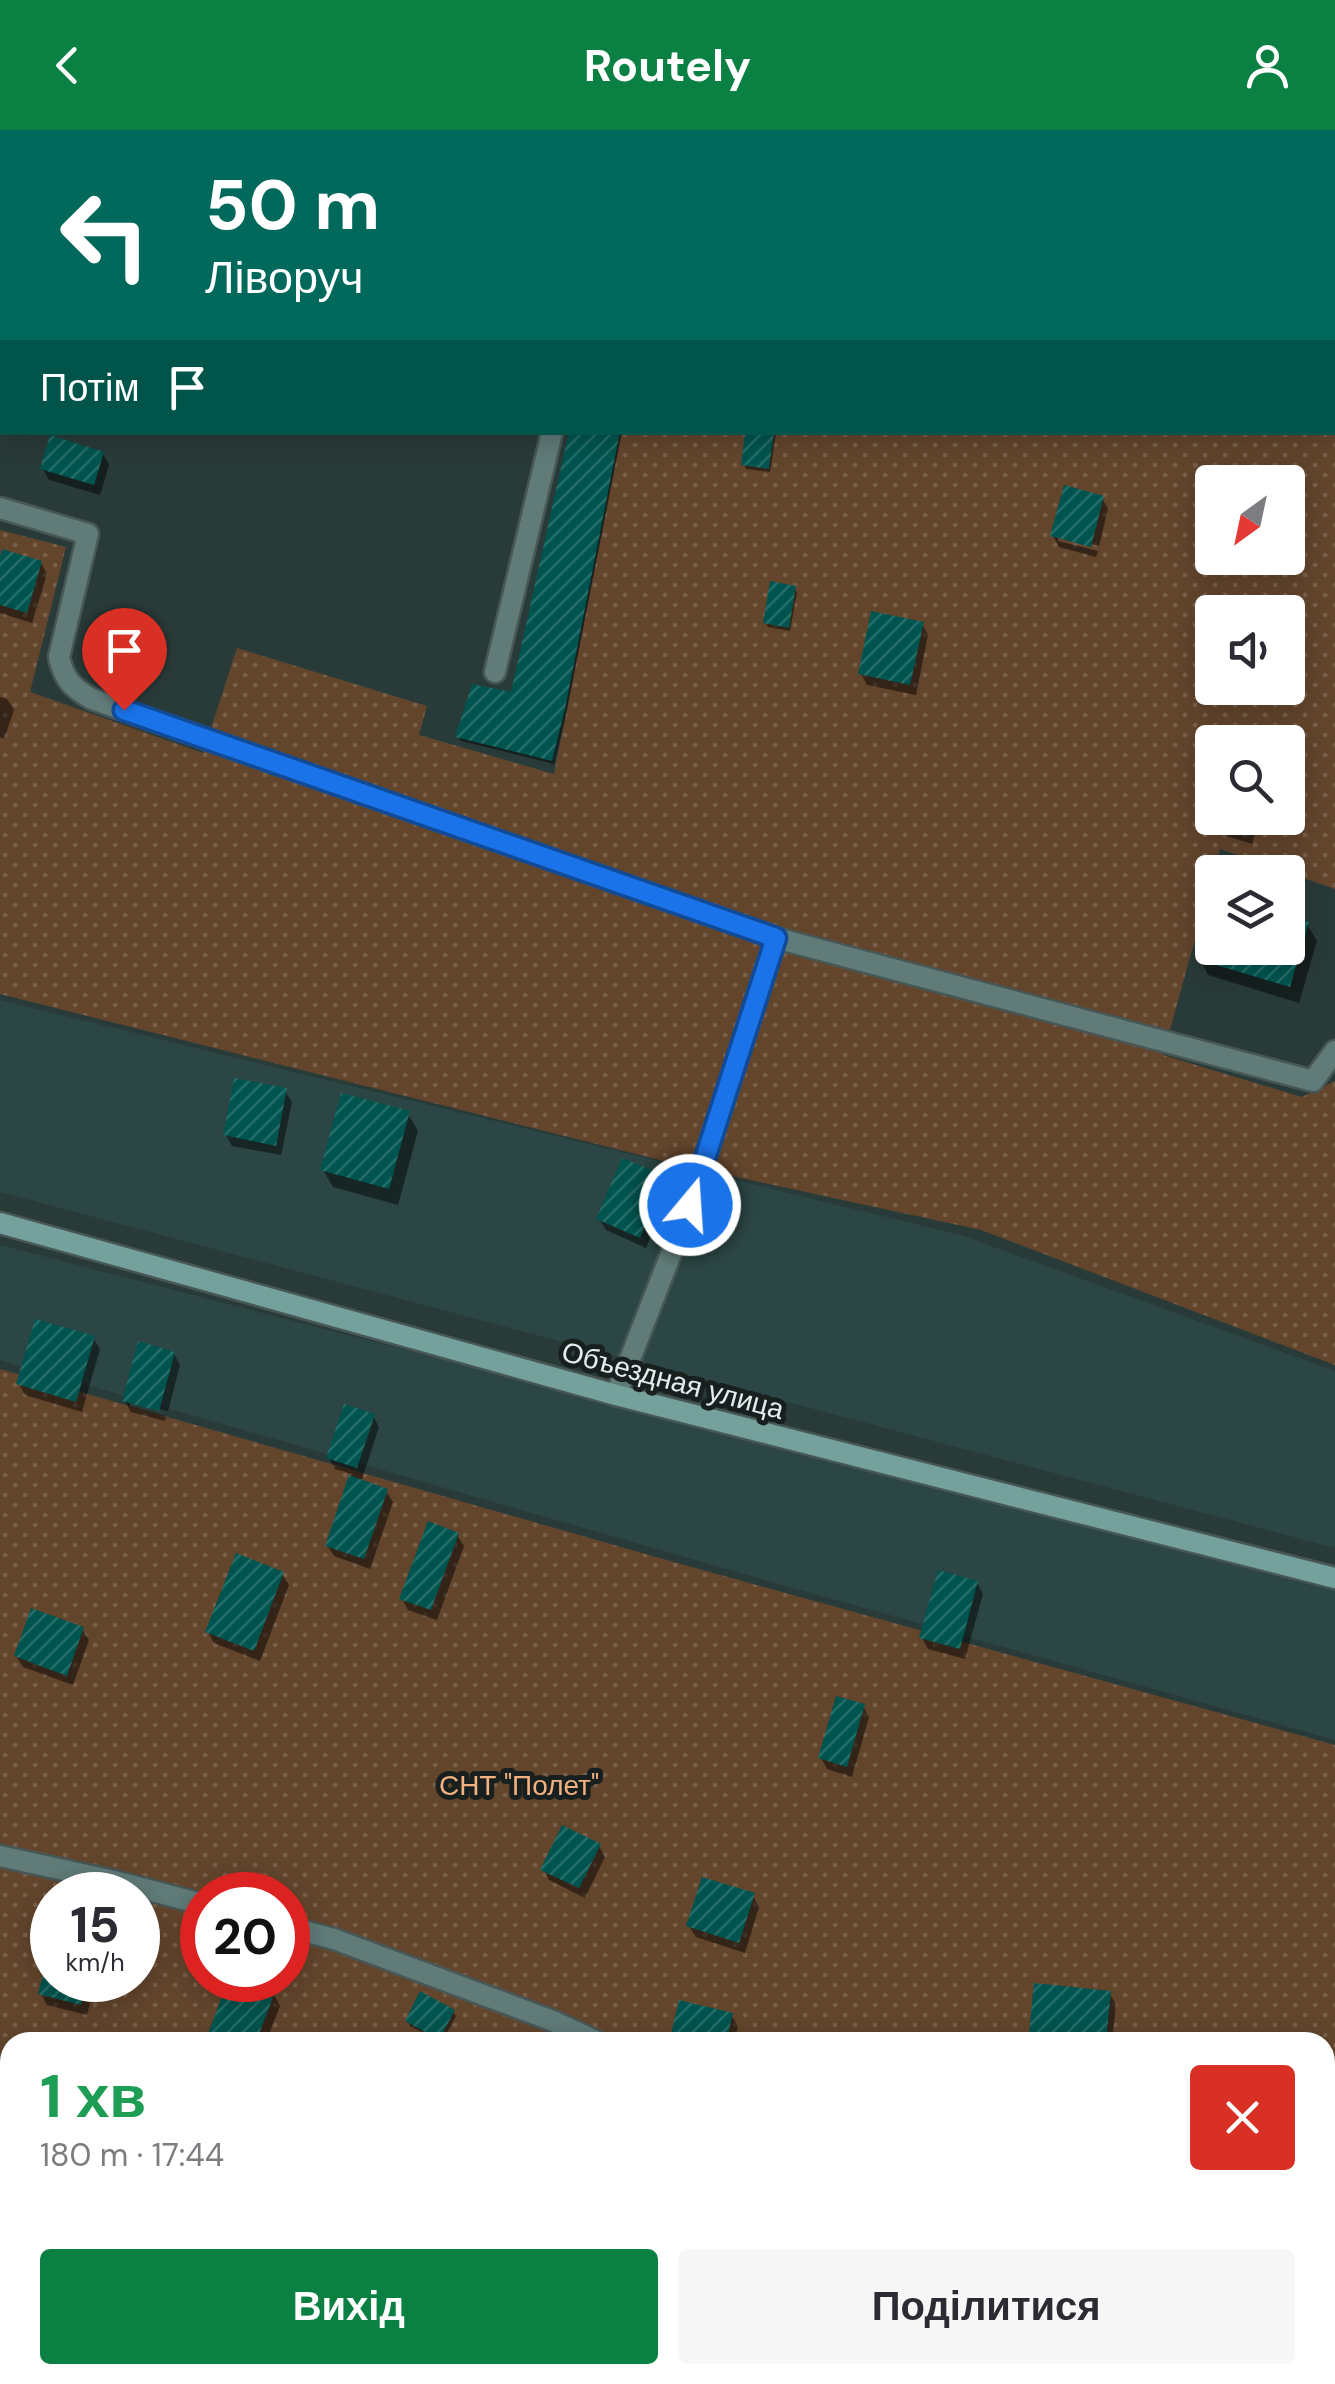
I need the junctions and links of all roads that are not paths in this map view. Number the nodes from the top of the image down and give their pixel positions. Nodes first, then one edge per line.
1 (551, 435) edge
2 (0, 508) edge
3 (495, 672) dead end
4 (776, 938) junction
5 (1335, 1051) edge
6 (0, 1224) edge
7 (616, 1395) junction
8 (1335, 1578) edge
9 (0, 1856) edge
10 (180, 1898) edge
11 (310, 1933) edge
12 (577, 2032) edge

1 - 3 lane
2 - 4 lane
4 - 5 lane
4 - 7 lane
6 - 7 main road, Объездная улица
7 - 8 main road, Объездная улица
9 - 10 lane
11 - 12 lane

